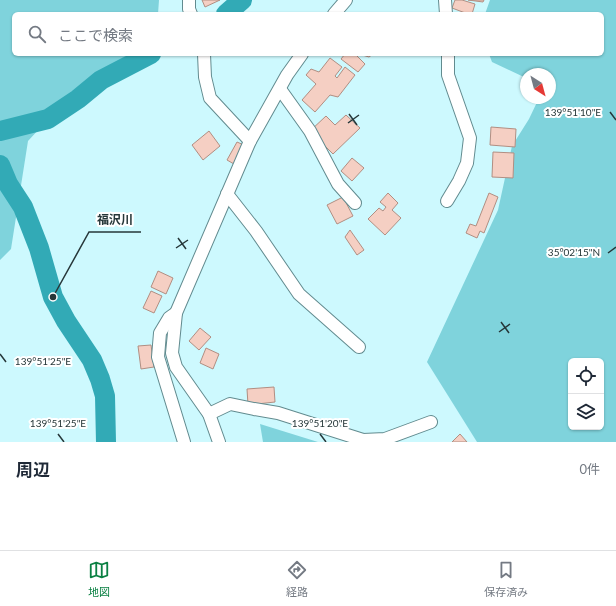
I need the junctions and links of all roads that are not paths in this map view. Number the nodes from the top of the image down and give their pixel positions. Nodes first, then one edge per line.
1 (189, 0) edge
2 (346, 0) edge
3 (445, 0) edge
4 (190, 12) edge
5 (336, 12) edge
6 (446, 12) edge
7 (204, 56) edge
8 (301, 56) edge
9 (448, 56) edge
10 (280, 89) junction
11 (250, 141) junction
12 (227, 194) junction
13 (447, 201) dead end
14 (355, 203) dead end
15 (176, 313) junction
16 (359, 347) dead end
17 (209, 414) junction
18 (431, 422) dead end
19 (184, 442) edge
20 (219, 442) edge

1 - 4 street
2 - 5 street
3 - 6 street
7 - 11 street
8 - 10 street
9 - 13 street
10 - 11 street
10 - 14 street
11 - 12 street
12 - 15 street
12 - 16 street
15 - 17 street
15 - 19 street
17 - 18 street
17 - 20 street

